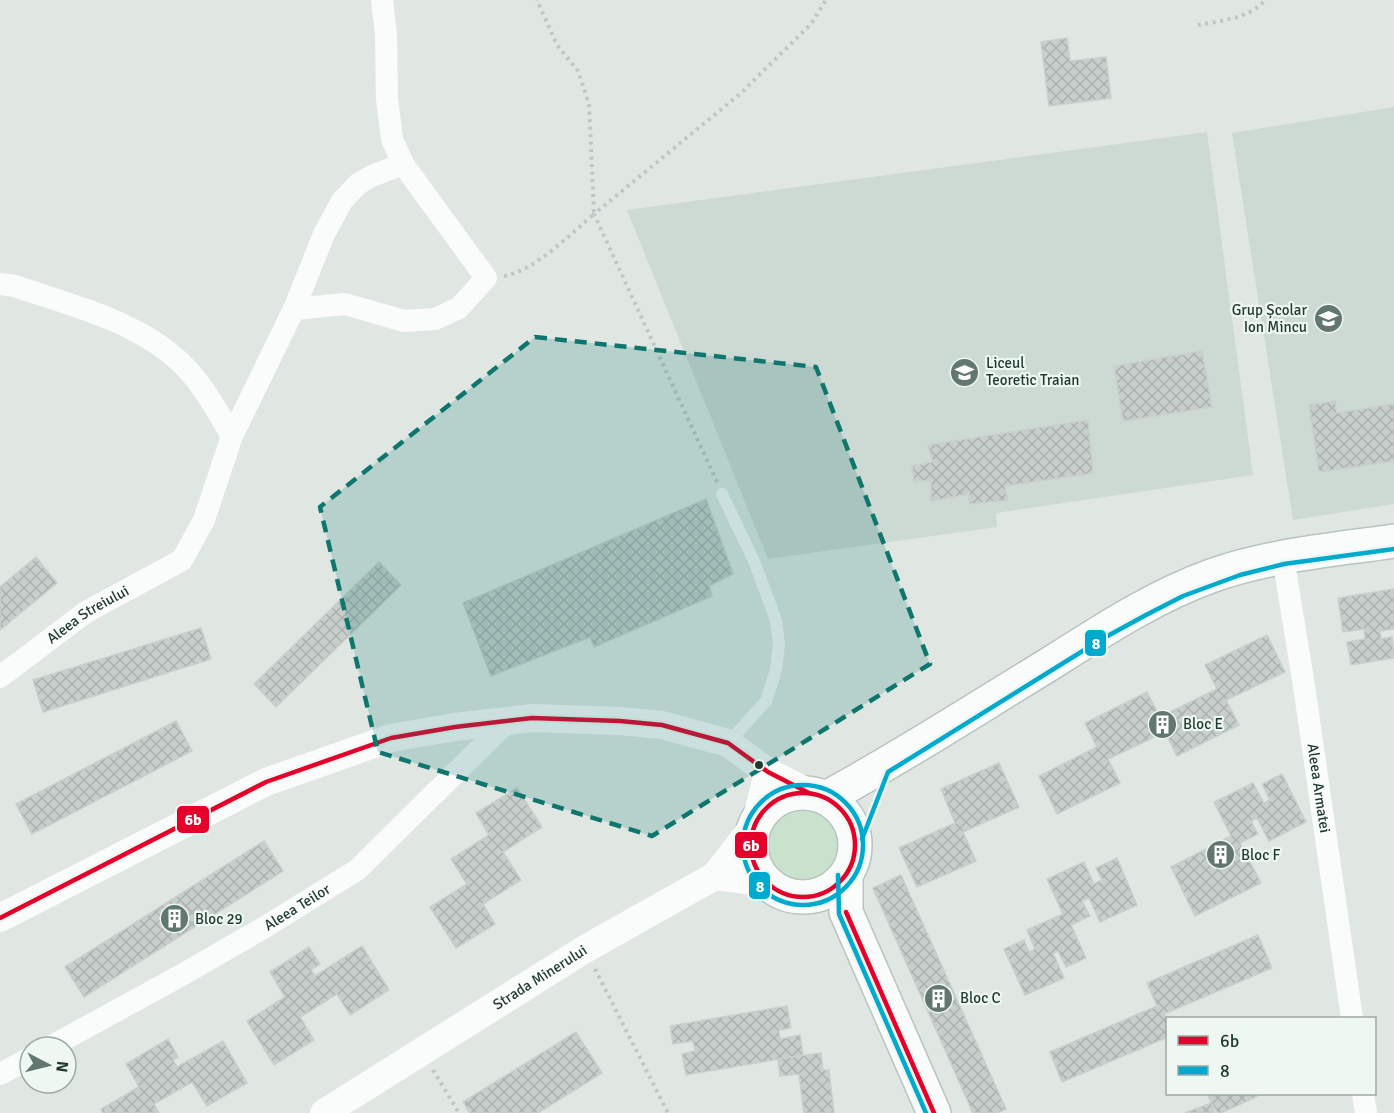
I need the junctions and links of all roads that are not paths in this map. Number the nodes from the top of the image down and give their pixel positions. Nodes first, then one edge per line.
1 (382, 0) edge
2 (403, 164) junction
3 (0, 284) edge
4 (294, 309) junction
5 (232, 436) junction
6 (722, 494) road end
7 (1394, 541) edge
8 (1283, 557) junction
9 (0, 677) edge
10 (508, 721) junction
11 (728, 743) junction
12 (882, 767) junction
13 (768, 772) junction
14 (818, 795) junction
15 (755, 825) junction
16 (855, 836) junction
17 (846, 875) junction
18 (715, 876) junction
19 (767, 883) junction
20 (805, 897) junction
21 (846, 912) junction
22 (0, 918) edge
23 (1352, 1017) edge
24 (72, 1035) edge
25 (18, 1064) edge
26 (0, 1074) edge
27 (1363, 1095) edge
28 (324, 1113) edge
29 (934, 1113) edge
30 (1366, 1113) edge

1 - 2 street
2 - 4 street
2 - 4 street
3 - 5 street
4 - 5 street
5 - 9 street, Aleea Streiului
6 - 11 lane
7 - 8 main road
8 - 12 main road
8 - 23 street, Aleea Armatei
10 - 11 street
10 - 22 street
10 - 24 street, Aleea Teilor
11 - 13 street
12 - 14 main road
12 - 16 main road
13 - 14 street
13 - 15 street
14 - 15 main road
14 - 16 main road
15 - 18 street
15 - 19 main road
16 - 17 main road
17 - 20 main road
17 - 21 main road
18 - 19 street
18 - 28 street, Strada Minerului
19 - 20 main road
20 - 21 main road
21 - 29 main road
25 - 26 street
27 - 30 street

